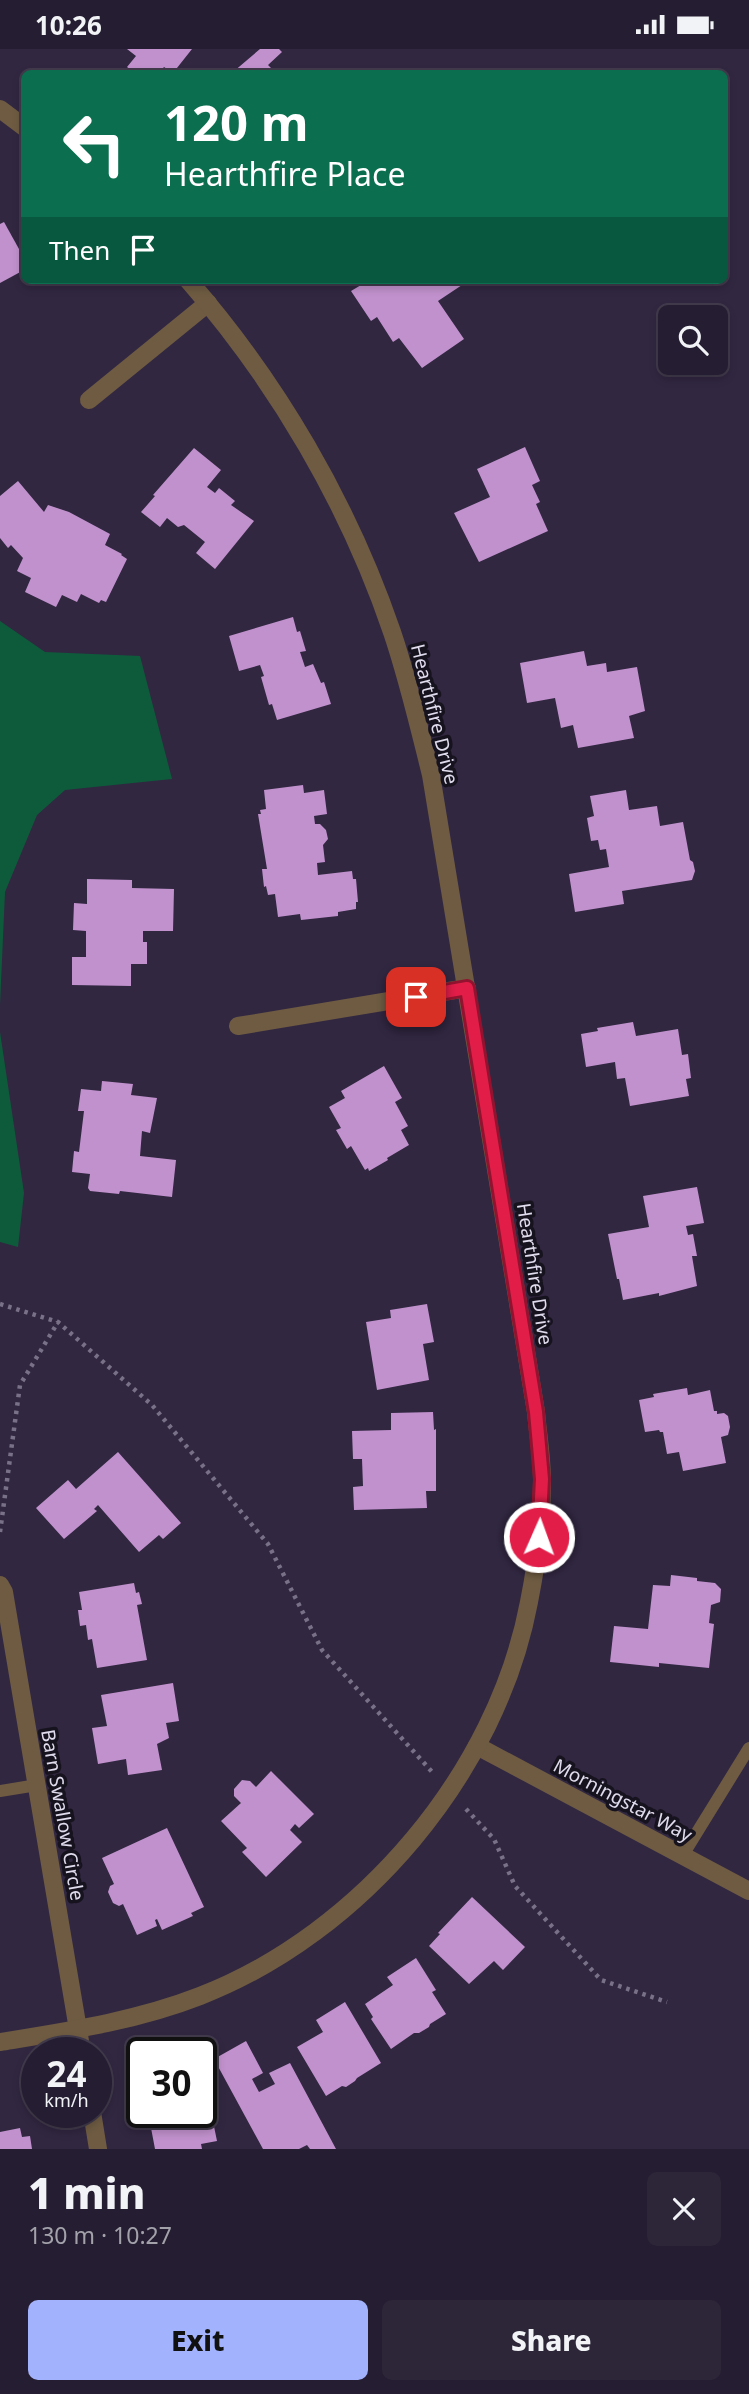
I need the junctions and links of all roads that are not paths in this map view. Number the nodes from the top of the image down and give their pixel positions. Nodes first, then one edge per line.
1 (0, 109) edge
2 (21, 125) edge
3 (191, 284) edge
4 (208, 303) junction
5 (89, 400) dead end
6 (467, 988) junction
7 (238, 1026) dead end
8 (0, 1585) edge
9 (477, 1746) junction
10 (749, 1748) edge
11 (37, 1784) junction
12 (0, 1791) edge
13 (683, 1855) junction
14 (749, 1891) edge
15 (78, 2029) junction
16 (79, 2037) edge
17 (0, 2042) edge
18 (94, 2128) edge
19 (97, 2149) edge

1 - 2 street
3 - 4 street, Hearthfire Drive
4 - 5 street
4 - 6 street, Hearthfire Drive
6 - 7 street
6 - 9 street, Hearthfire Drive
8 - 11 street, Barn Swallow Circle
9 - 13 street, Morningstar Way
9 - 15 street, Hearthfire Drive
10 - 13 lane
11 - 12 lane
11 - 15 street, Barn Swallow Circle
13 - 14 street, Morningstar Way
15 - 16 street, Barn Swallow Circle
15 - 17 street, Hearthfire Drive
18 - 19 street

